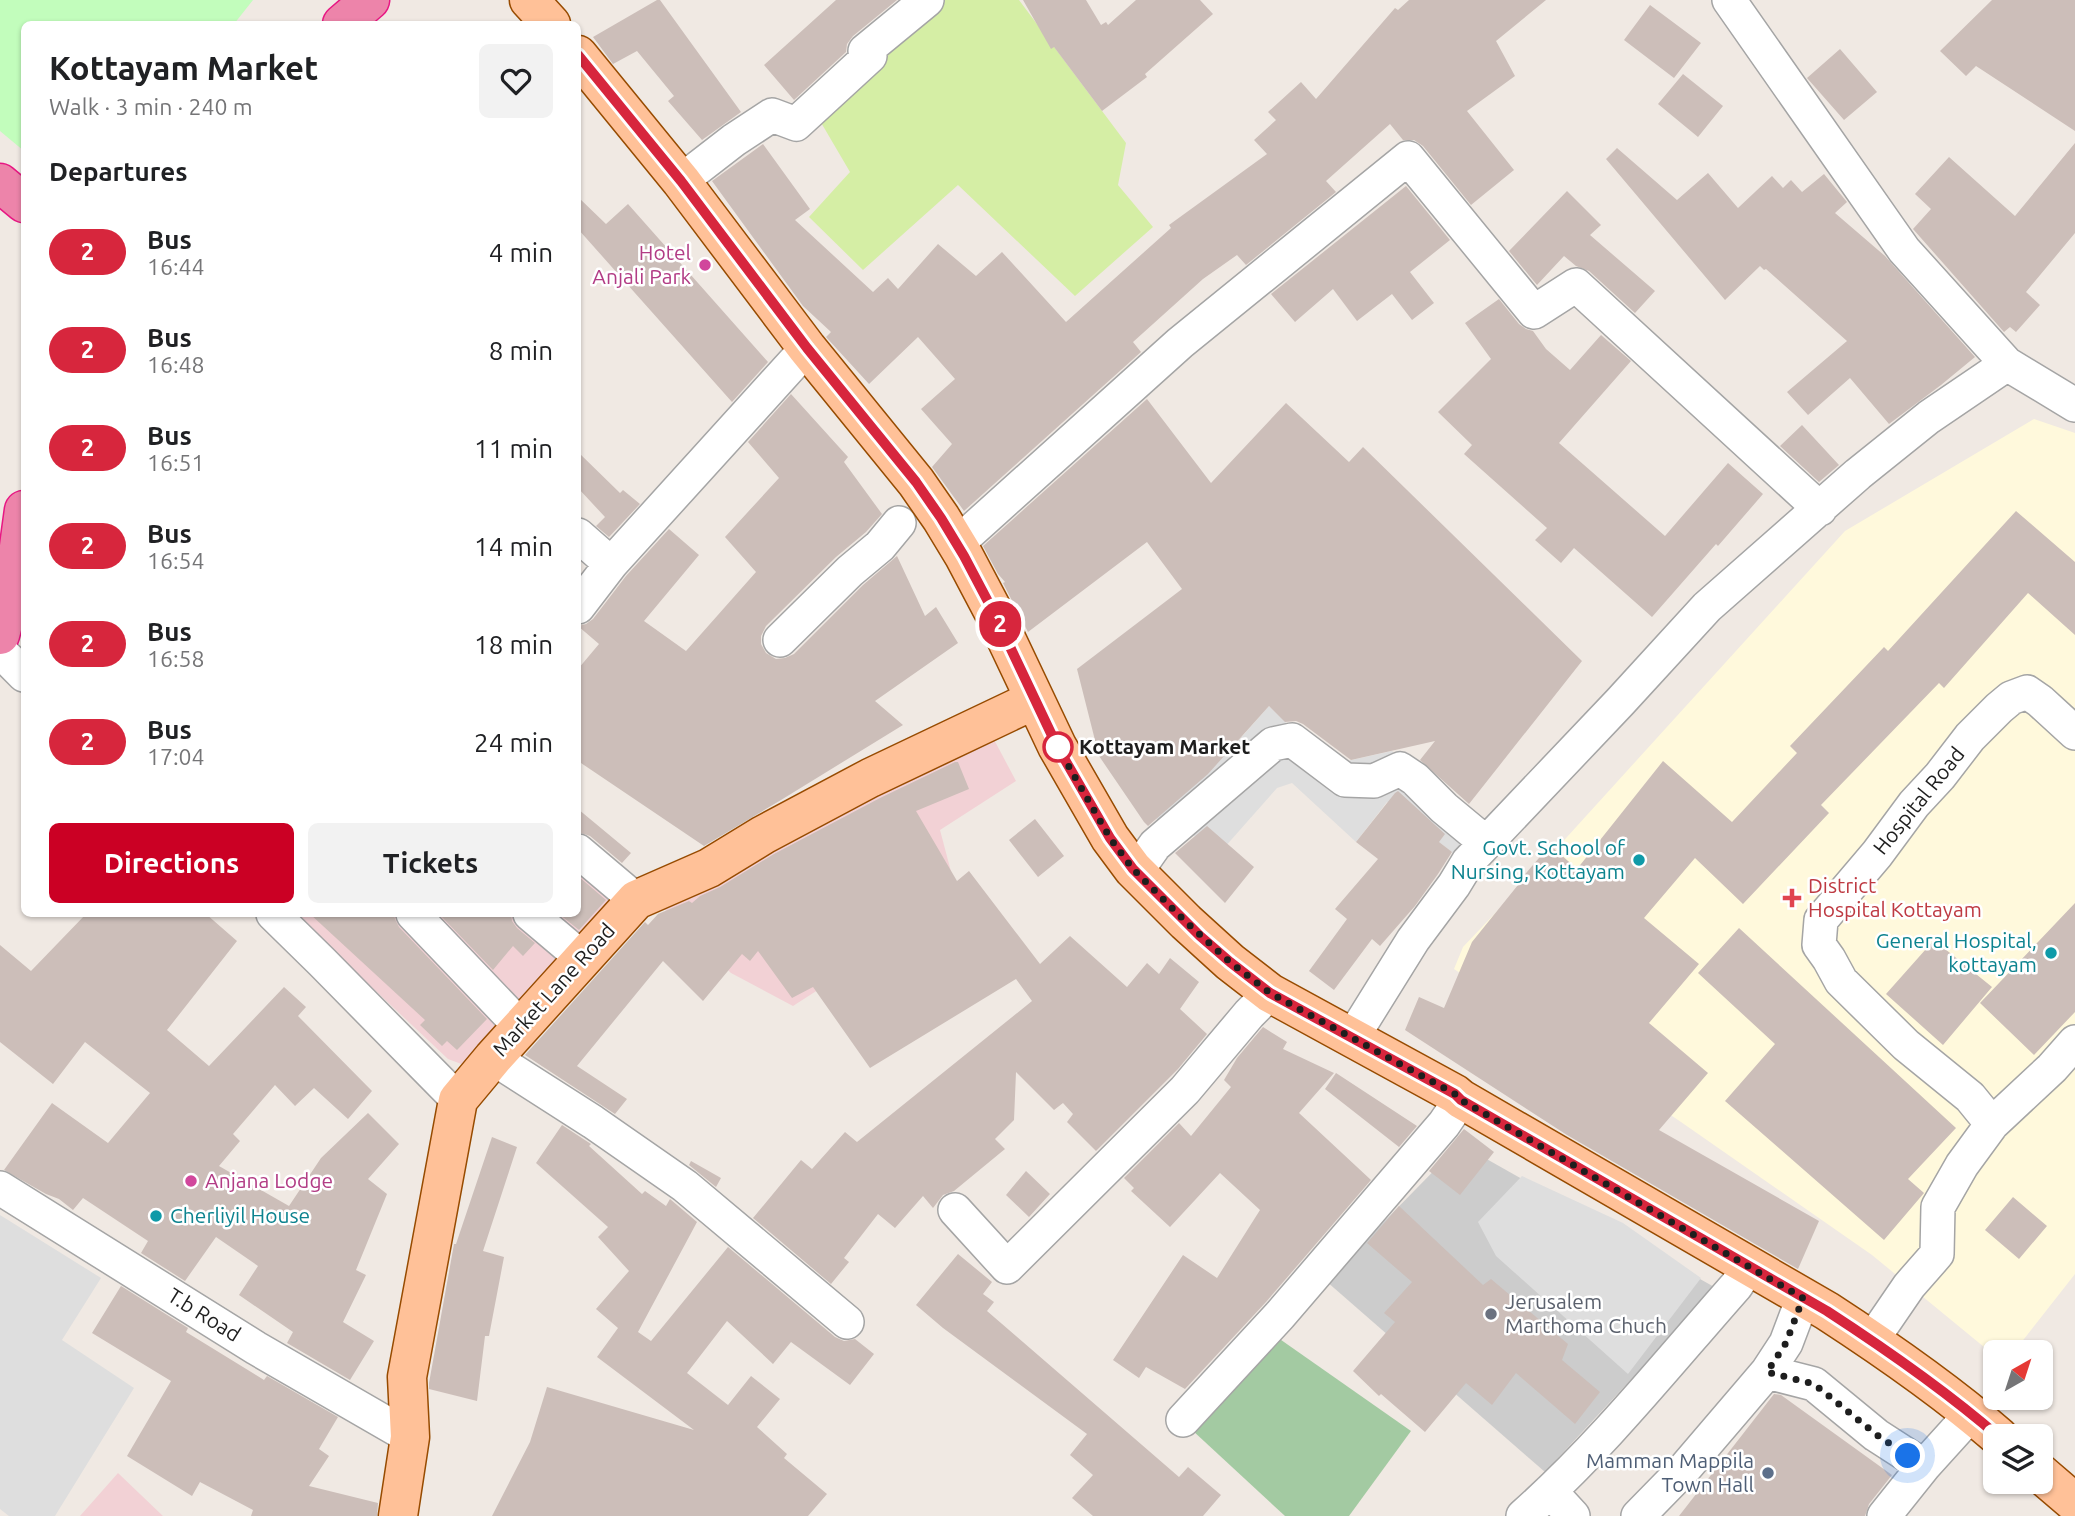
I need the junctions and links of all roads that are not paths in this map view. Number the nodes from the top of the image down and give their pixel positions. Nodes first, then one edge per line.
1 (370, 0) edge
2 (529, 0) edge
3 (927, 0) edge
4 (1729, 0) edge
5 (346, 21) edge
6 (548, 21) edge
7 (581, 59) edge
8 (681, 181) junction
9 (0, 183) edge
10 (21, 200) edge
11 (807, 348) junction
12 (2007, 364) junction
13 (2075, 405) edge
14 (1820, 509) junction
15 (899, 523) dead end
16 (21, 525) edge
17 (581, 538) edge
18 (960, 541) dead end
19 (611, 565) junction
20 (7, 578) edge
21 (581, 603) edge
22 (0, 635) edge
23 (780, 640) dead end
24 (0, 651) edge
25 (21, 672) edge
26 (1034, 700) junction
27 (2075, 733) edge
28 (1485, 842) junction
29 (581, 854) edge
30 (1136, 872) junction
31 (636, 900) junction
32 (275, 917) edge
33 (416, 917) edge
34 (534, 917) edge
35 (582, 958) junction
36 (1270, 993) junction
37 (521, 1027) junction
38 (1352, 1038) junction
39 (2075, 1042) edge
40 (493, 1058) junction
41 (1461, 1100) junction
42 (458, 1101) junction
43 (1992, 1124) junction
44 (0, 1188) edge
45 (955, 1210) dead end
46 (1749, 1267) junction
47 (1803, 1298) junction
48 (847, 1322) dead end
49 (1872, 1340) junction
50 (1767, 1372) junction
51 (1183, 1420) dead end
52 (1985, 1424) edge
53 (1983, 1427) edge
54 (410, 1437) junction
55 (1924, 1466) junction
56 (2053, 1484) edge
57 (1550, 1491) junction
58 (2075, 1503) edge
59 (398, 1516) edge
60 (1522, 1516) edge
61 (1573, 1516) edge
62 (1639, 1516) edge
63 (1884, 1516) edge

1 - 5 highway
2 - 6 main road
3 - 8 street
4 - 12 street
7 - 8 main road
8 - 11 main road
9 - 10 highway
11 - 19 street
11 - 26 main road
12 - 13 street
12 - 14 street
14 - 18 street
14 - 28 street
15 - 23 street
16 - 20 highway
17 - 19 street
19 - 21 street
20 - 22 highway
24 - 25 street
26 - 30 main road
26 - 31 main road, Market Lane Road
27 - 43 street, Hospital Road
28 - 30 street
28 - 38 street
29 - 31 street
30 - 36 main road
31 - 35 main road, Market Lane Road
32 - 42 street
33 - 37 street
34 - 35 street
35 - 37 main road, Market Lane Road
36 - 38 main road
36 - 45 street
37 - 40 main road, Market Lane Road
38 - 41 main road
39 - 43 street
40 - 42 main road, Market Lane Road
40 - 48 street
41 - 46 main road
41 - 51 street
42 - 54 main road, Market Lane Road
43 - 49 street
44 - 54 street, T.b Road
46 - 47 main road
46 - 57 street
47 - 49 main road
47 - 50 street
49 - 52 main road
50 - 55 street
50 - 62 street
53 - 55 street
54 - 59 main road, Market Lane Road
55 - 63 street
56 - 58 main road
57 - 60 street
57 - 61 street

